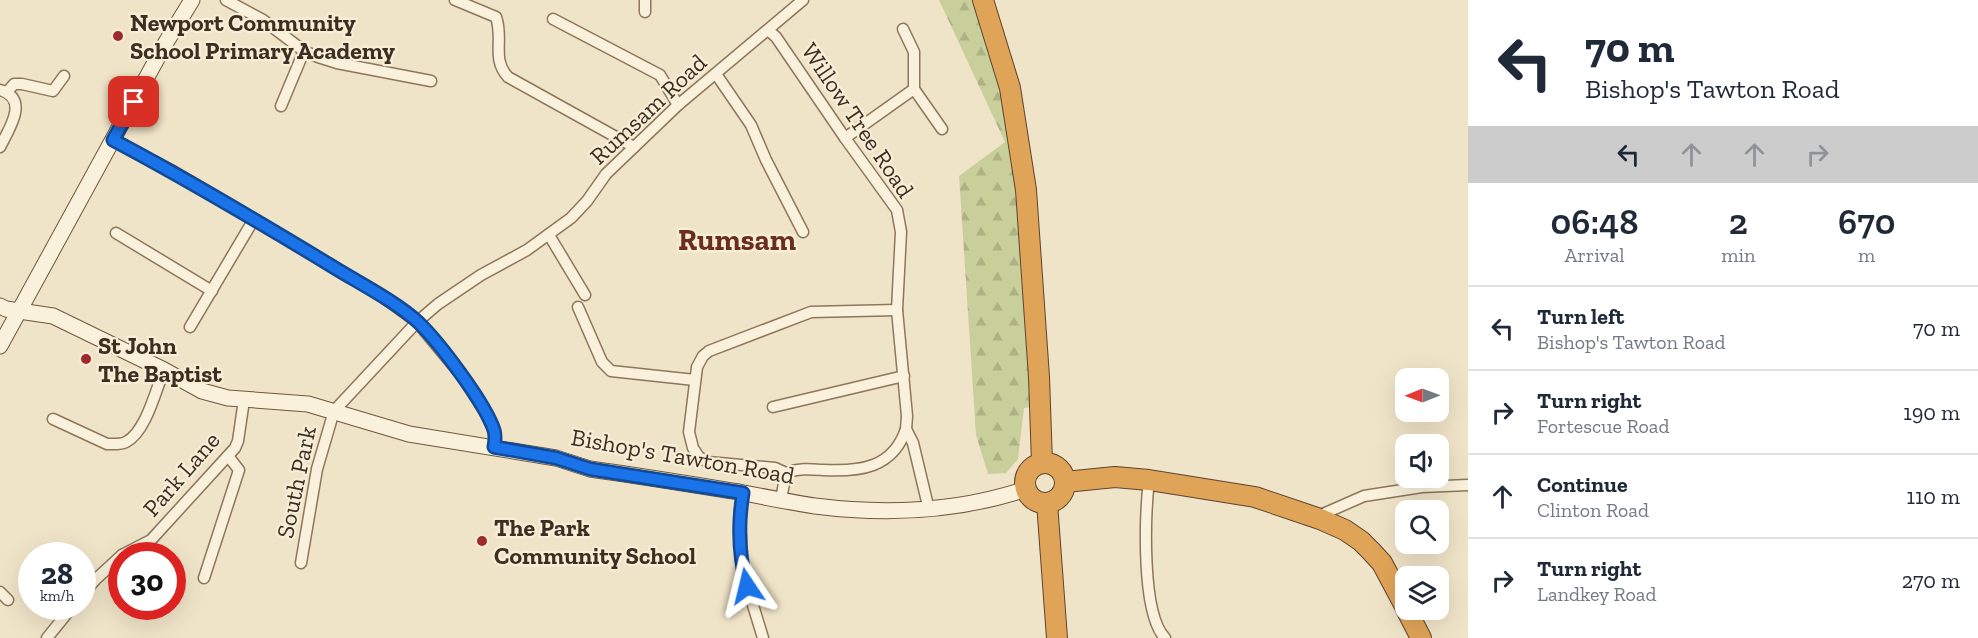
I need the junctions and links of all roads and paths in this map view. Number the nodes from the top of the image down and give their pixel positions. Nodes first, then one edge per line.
1 (192, 0) edge
2 (226, 0) edge
3 (455, 0) edge
4 (645, 0) edge
5 (804, 0) edge
6 (982, 0) edge
7 (645, 12) dead end
8 (553, 20) dead end
9 (903, 29) dead end
10 (768, 30) junction
11 (304, 51) junction
12 (716, 74) junction
13 (64, 76) dead end
14 (431, 81) dead end
15 (4, 91) edge
16 (911, 92) junction
17 (678, 105) junction
18 (281, 106) dead end
19 (942, 129) dead end
20 (845, 138) junction
21 (113, 140) junction
22 (0, 147) edge
23 (634, 147) junction
24 (254, 219) junction
25 (116, 232) dead end
26 (803, 232) dead end
27 (549, 235) junction
28 (212, 291) junction
29 (585, 295) dead end
30 (0, 306) edge
31 (578, 307) dead end
32 (897, 310) junction
33 (19, 312) junction
34 (417, 322) junction
35 (190, 327) dead end
36 (0, 346) edge
37 (164, 370) junction
38 (904, 376) junction
39 (695, 381) junction
40 (244, 400) junction
41 (773, 406) dead end
42 (334, 411) junction
43 (53, 419) dead end
44 (906, 429) junction
45 (494, 447) junction
46 (228, 456) junction
47 (1042, 463) junction
48 (786, 473) junction
49 (1149, 480) junction
50 (1065, 482) junction
51 (1468, 485) edge
52 (1026, 489) junction
53 (743, 493) junction
54 (781, 500) junction
55 (1047, 503) junction
56 (929, 510) junction
57 (1320, 519) junction
58 (148, 542) edge
59 (301, 563) dead end
60 (108, 568) edge
61 (204, 578) dead end
62 (96, 579) edge
63 (1395, 587) edge
64 (62, 620) edge
65 (1412, 620) edge
66 (47, 638) edge
67 (763, 638) edge
68 (1057, 638) edge
69 (1165, 638) edge
70 (1421, 638) edge

1 - 21 main road
2 - 11 street
3 - 23 street
4 - 7 street
5 - 10 street, Rumsam Road
6 - 47 highway
8 - 17 street
9 - 16 street
10 - 12 street, Rumsam Road
10 - 20 street, Willow Tree Road
11 - 14 street
11 - 18 street
12 - 17 street, Rumsam Road
12 - 26 street
13 - 15 street
15 - 22 street
16 - 19 street
16 - 20 street
17 - 23 street, Rumsam Road
20 - 32 street, Willow Tree Road
21 - 24 street
21 - 33 main road
23 - 27 street, Rumsam Road
24 - 28 street
24 - 34 street
25 - 28 street
27 - 29 street
27 - 34 street, Rumsam Road
28 - 35 street
30 - 33 main road, Bishop's Tawton Road
31 - 39 street
32 - 38 street, Willow Tree Road
32 - 39 street
33 - 36 main road
33 - 37 main road, Bishop's Tawton Road
34 - 42 street, Rumsam Road
34 - 45 street
37 - 40 main road, Bishop's Tawton Road
37 - 43 street
38 - 41 street
38 - 44 street, Willow Tree Road
39 - 48 street
40 - 42 main road, Bishop's Tawton Road
40 - 46 street, Park Lane
42 - 45 main road, Bishop's Tawton Road
42 - 59 street, South Park
44 - 48 street
44 - 56 street
45 - 53 main road, Bishop's Tawton Road
46 - 58 street, Park Lane
46 - 61 street
47 - 50 highway
47 - 52 highway
48 - 54 street
49 - 50 highway
49 - 57 highway
49 - 69 street
50 - 55 highway
51 - 57 street
52 - 55 highway
52 - 56 main road, Bishop's Tawton Road
53 - 54 main road, Bishop's Tawton Road
53 - 67 street
54 - 56 main road, Bishop's Tawton Road
55 - 68 highway
57 - 63 highway
60 - 62 street, Park Lane
64 - 66 street
65 - 70 highway

